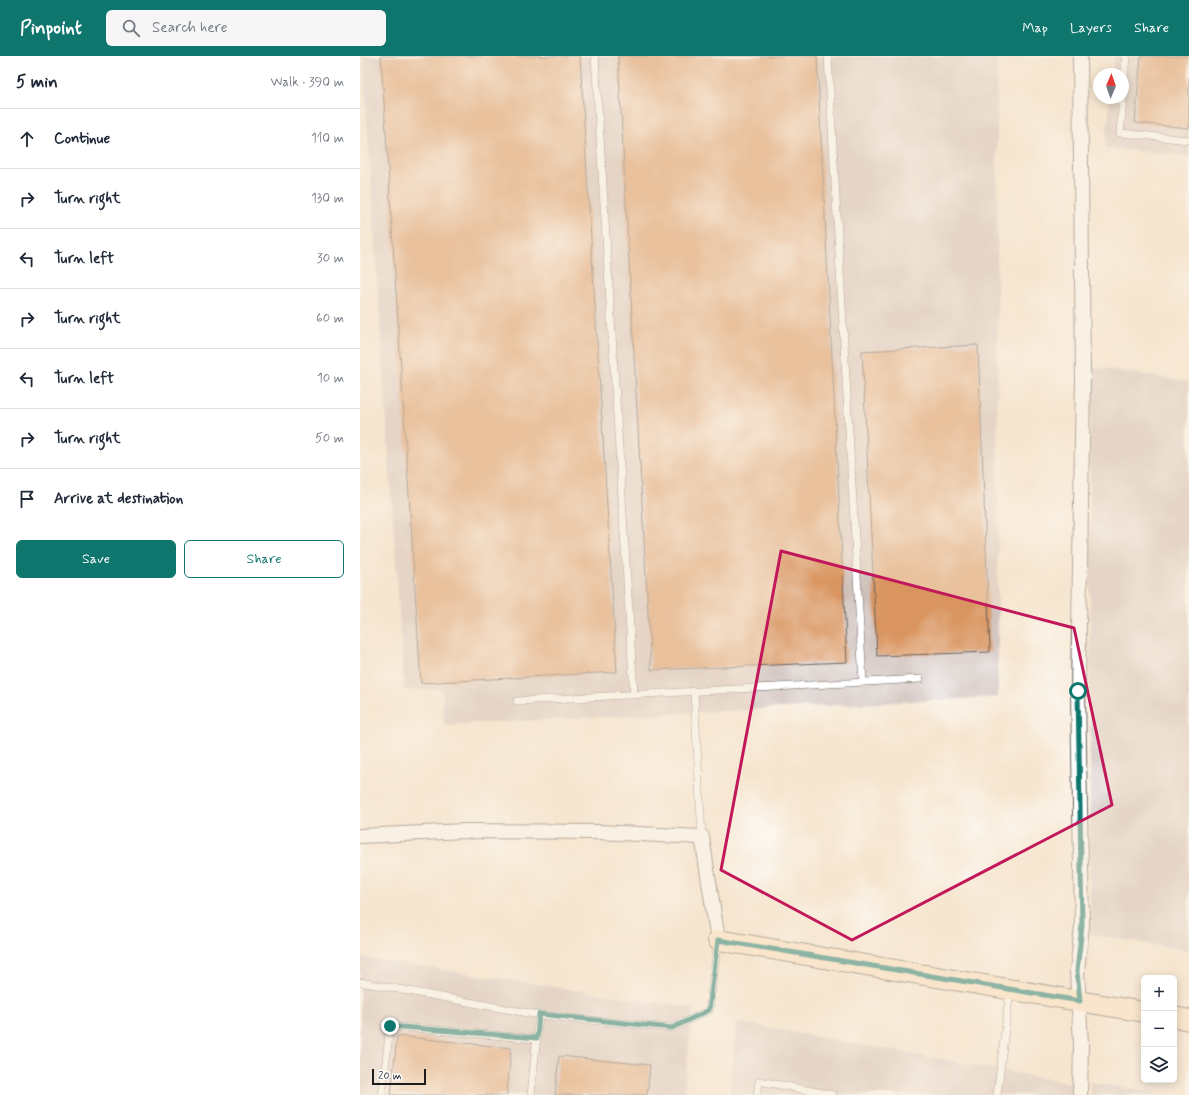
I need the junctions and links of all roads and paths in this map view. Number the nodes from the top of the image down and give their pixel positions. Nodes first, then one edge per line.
1 (596, 56) edge
2 (828, 56) edge
3 (1080, 56) edge
4 (1126, 56) edge
5 (1125, 68) edge
6 (1122, 104) edge
7 (1189, 140) edge
8 (920, 679) dead end
9 (863, 682) junction
10 (694, 691) junction
11 (634, 695) junction
12 (517, 702) dead end
13 (360, 836) edge
14 (702, 837) junction
15 (718, 940) junction
16 (360, 982) edge
17 (1010, 990) junction
18 (1080, 1001) junction
19 (1141, 1011) edge
20 (539, 1014) junction
21 (1177, 1018) edge
22 (1189, 1020) edge
23 (537, 1038) junction
24 (382, 1095) edge
25 (531, 1095) edge
26 (757, 1095) edge
27 (833, 1095) edge
28 (997, 1095) edge
29 (1080, 1095) edge

1 - 11 lane
2 - 9 lane
3 - 18 street
4 - 5 lane
6 - 7 lane
8 - 9 lane
9 - 10 lane
10 - 11 lane
10 - 14 lane
11 - 12 lane
13 - 14 street
14 - 15 street
15 - 17 main road
15 - 20 lane
16 - 20 lane
17 - 18 main road
17 - 28 lane
18 - 19 main road
18 - 29 street
20 - 23 lane
21 - 22 main road
23 - 24 lane
23 - 25 lane
26 - 27 lane

